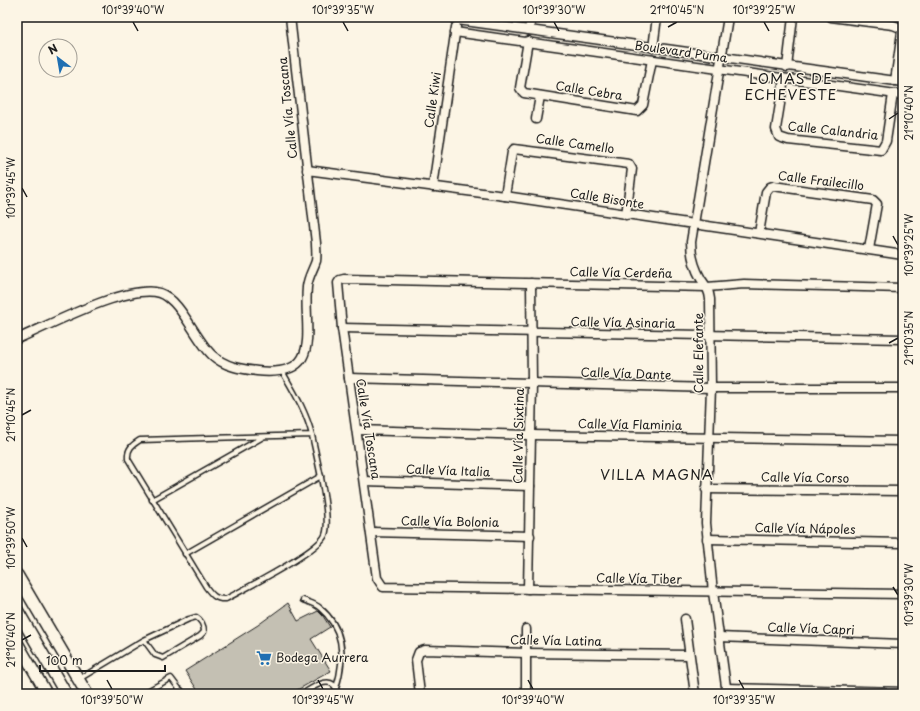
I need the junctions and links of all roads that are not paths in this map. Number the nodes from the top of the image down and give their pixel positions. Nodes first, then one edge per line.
1 (290, 17) edge
2 (531, 17) edge
3 (657, 17) edge
4 (728, 17) edge
5 (793, 17) edge
6 (831, 17) edge
7 (457, 18) edge
8 (903, 27) edge
9 (529, 30) junction
10 (455, 32) junction
11 (528, 42) junction
12 (653, 48) junction
13 (722, 58) junction
14 (652, 60) junction
15 (787, 67) junction
16 (719, 70) junction
17 (784, 79) junction
18 (899, 82) edge
19 (893, 94) junction
20 (903, 95) edge
21 (540, 96) junction
22 (536, 119) dead end
23 (307, 170) junction
24 (433, 187) junction
25 (505, 196) junction
26 (626, 214) junction
27 (695, 225) junction
28 (760, 233) junction
29 (869, 249) junction
30 (903, 255) edge
31 (340, 280) joint
32 (531, 283) junction
33 (707, 286) junction
34 (903, 288) edge
35 (342, 328) junction
36 (531, 333) junction
37 (711, 337) junction
38 (17, 339) edge
39 (903, 339) edge
40 (282, 370) junction
41 (349, 378) junction
42 (532, 383) junction
43 (711, 388) junction
44 (903, 388) edge
45 (357, 430) junction
46 (312, 435) junction
47 (531, 435) junction
48 (264, 437) junction
49 (709, 438) junction
50 (903, 440) edge
51 (321, 476) junction
52 (364, 481) junction
53 (530, 486) junction
54 (706, 489) junction
55 (903, 491) edge
56 (152, 500) junction
57 (370, 532) junction
58 (530, 536) junction
59 (707, 539) junction
60 (903, 543) edge
61 (185, 554) junction
62 (17, 575) edge
63 (378, 582) joint
64 (528, 589) junction
65 (713, 592) junction
66 (903, 594) edge
67 (303, 600) dead end
68 (17, 610) edge
69 (685, 618) dead end
70 (526, 629) dead end
71 (719, 637) junction
72 (144, 640) junction
73 (903, 644) edge
74 (19, 649) edge
75 (526, 653) junction
76 (689, 655) junction
77 (78, 679) junction
78 (336, 688) junction
79 (726, 691) edge
80 (182, 692) edge
81 (903, 692) edge
82 (47, 694) edge
83 (66, 694) edge
84 (87, 694) edge
85 (142, 694) edge
86 (174, 694) edge
87 (302, 694) edge
88 (336, 694) edge
89 (420, 694) edge
90 (526, 694) edge
91 (695, 694) edge

1 - 23 street, Calle Vía Toscana
2 - 9 street
3 - 12 street
4 - 13 street, Calle Elefante
5 - 15 street
6 - 8 street
7 - 9 street, Boulevard Puma
7 - 10 street, Calle Kiwi
8 - 18 street
9 - 12 street, Boulevard Puma
10 - 11 street, Boulevard Puma
10 - 24 street, Calle Kiwi
11 - 14 street, Boulevard Puma
11 - 21 street, Calle Cebra
12 - 13 street, Boulevard Puma
13 - 15 street, Boulevard Puma
13 - 16 street, Calle Elefante
14 - 16 street, Boulevard Puma
14 - 21 street, Calle Cebra
15 - 18 street, Boulevard Puma
16 - 17 street, Boulevard Puma
16 - 27 street, Calle Elefante
17 - 19 street, Boulevard Puma
17 - 19 street, Calle Calandria
19 - 20 street, Boulevard Puma
21 - 22 street, Calle Cebra
23 - 24 street, Calle Bisonte
23 - 40 street, Calle Vía Toscana
24 - 25 street, Calle Bisonte
25 - 26 street, Calle Bisonte
25 - 26 street, Calle Camello
26 - 27 street, Calle Bisonte
27 - 28 street, Calle Bisonte
27 - 33 street, Calle Elefante
28 - 29 street, Calle Bisonte
28 - 29 street, Calle Frailecillo
29 - 30 street, Calle Bisonte
31 - 32 street, Calle Vía Cerdeña
31 - 35 street, Calle Vía Toscana
32 - 33 street, Calle Vía Cerdeña
32 - 36 street, Calle Vía Sixtina
33 - 34 street, Calle Vía Cerdeña
33 - 37 street, Calle Elefante
35 - 36 street, Calle Vía Asinaria
35 - 41 street, Calle Vía Toscana
36 - 37 street, Calle Vía Asinaria
36 - 42 street, Calle Vía Sixtina
37 - 39 street, Calle Vía Asinaria
37 - 43 street, Calle Elefante
38 - 40 street
40 - 46 lane
41 - 42 street, Calle Vía Dante
41 - 45 street, Calle Vía Toscana
42 - 43 street, Calle Vía Dante
42 - 47 street, Calle Vía Sixtina
43 - 44 street, Calle Vía Dante
43 - 49 street, Calle Elefante
45 - 47 street, Calle Vía Flaminia
45 - 52 street, Calle Vía Toscana
46 - 48 lane
46 - 51 lane
47 - 49 street, Calle Vía Flaminia
47 - 53 street, Calle Vía Sixtina
48 - 56 lane
48 - 56 lane
49 - 50 street, Calle Vía Flaminia
49 - 54 street, Calle Elefante
51 - 61 lane
51 - 61 lane
52 - 53 street, Calle Vía Italia
52 - 57 street, Calle Vía Toscana
53 - 58 street, Calle Vía Sixtina
54 - 55 street, Calle Vía Corso
54 - 59 street, Calle Elefante
56 - 61 lane
57 - 58 street, Calle Vía Bolonia
57 - 63 street, Calle Vía Toscana
58 - 64 street, Calle Vía Sixtina
59 - 60 street, Calle Vía Nápoles
59 - 65 street, Calle Elefante
62 - 77 main road
63 - 64 street, Calle Vía Tiber
64 - 65 street, Calle Vía Tiber
65 - 66 street, Calle Vía Tiber
65 - 71 street, Calle Elefante
67 - 78 lane
68 - 83 main road
69 - 76 street
70 - 75 street
71 - 73 street, Calle Vía Capri
71 - 79 street, Calle Elefante
72 - 72 lane
72 - 77 lane
74 - 82 street
75 - 76 street, Calle Vía Latina
75 - 89 street, Calle Vía Latina
75 - 90 street
76 - 91 street
77 - 84 main road
78 - 87 lane
78 - 88 lane
79 - 81 street
80 - 85 lane
80 - 86 lane

